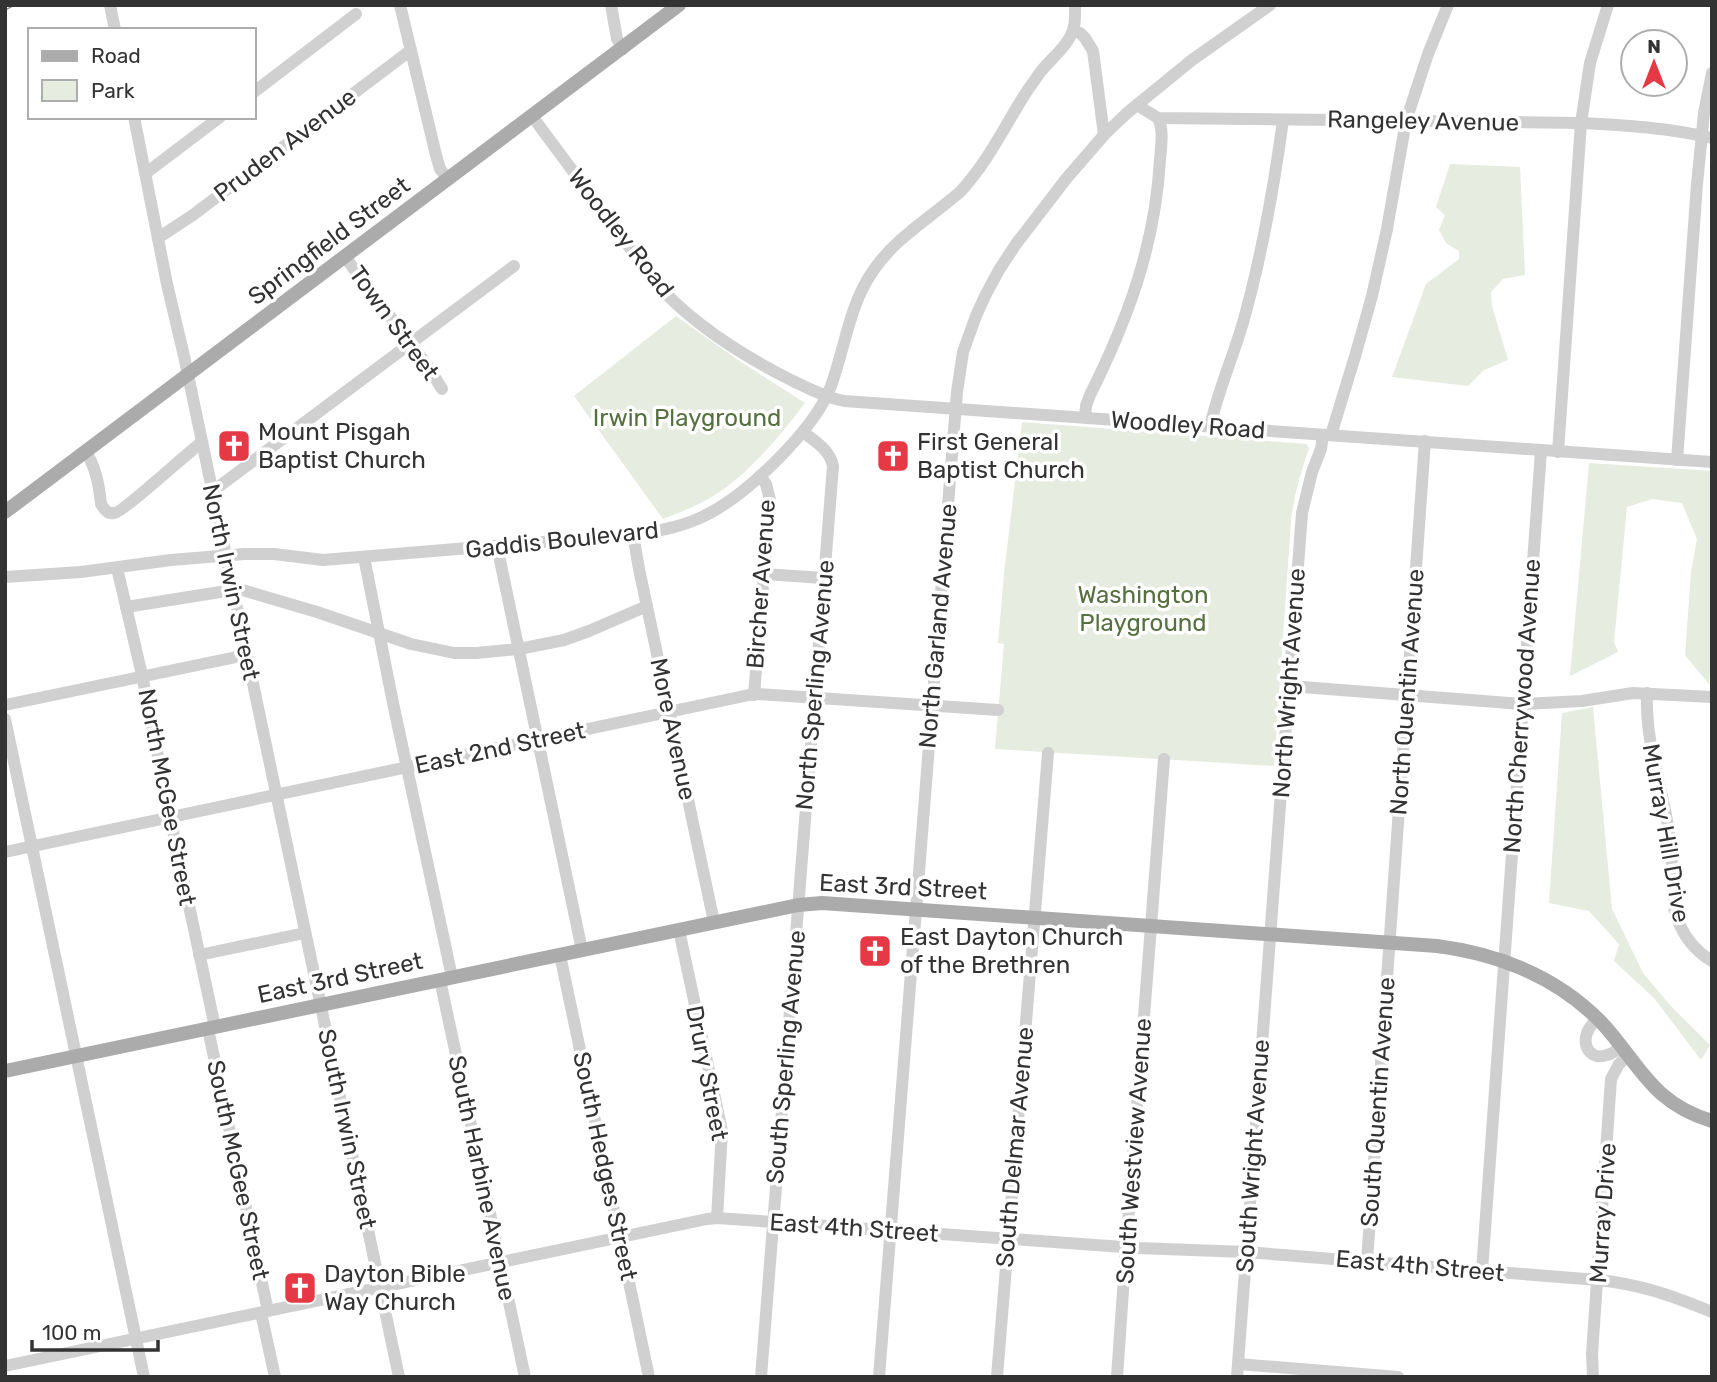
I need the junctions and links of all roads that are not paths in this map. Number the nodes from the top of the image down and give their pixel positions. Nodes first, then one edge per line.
1 (110, 5) edge
2 (400, 5) edge
3 (611, 5) edge
4 (679, 5) edge
5 (1075, 5) edge
6 (1448, 5) edge
7 (1608, 5) edge
8 (1269, 7) edge
9 (356, 14) dead end
10 (115, 28) edge
11 (1073, 31) junction
12 (623, 48) junction
13 (411, 50) junction
14 (1712, 73) edge
15 (256, 90) edge
16 (1138, 105) junction
17 (532, 116) junction
18 (1158, 118) junction
19 (134, 119) edge
20 (217, 119) edge
21 (1283, 120) junction
22 (1406, 121) junction
23 (1581, 123) junction
24 (1104, 135) junction
25 (1707, 137) edge
26 (146, 173) junction
27 (448, 179) junction
28 (158, 238) junction
29 (345, 257) junction
30 (514, 266) dead end
31 (411, 344) junction
32 (187, 375) junction
33 (442, 388) dead end
34 (827, 397) junction
35 (956, 409) junction
36 (1085, 417) junction
37 (1210, 426) junction
38 (803, 432) junction
39 (1327, 435) junction
40 (1425, 441) junction
41 (201, 443) junction
42 (1541, 451) junction
43 (86, 452) junction
44 (1558, 452) junction
45 (1677, 460) junction
46 (1712, 462) edge
47 (760, 475) junction
48 (212, 491) junction
49 (5, 512) edge
50 (633, 534) junction
51 (496, 546) junction
52 (226, 555) junction
53 (364, 557) junction
54 (117, 568) junction
55 (764, 574) junction
56 (5, 577) edge
57 (823, 578) junction
58 (233, 590) junction
59 (647, 606) junction
60 (126, 607) junction
61 (378, 633) junction
62 (519, 649) junction
63 (246, 655) junction
64 (142, 675) junction
65 (1289, 686) junction
66 (1647, 693) junction
67 (1407, 694) junction
68 (754, 695) junction
69 (1712, 697) edge
70 (814, 698) junction
71 (1522, 704) junction
72 (5, 705) edge
73 (932, 705) junction
74 (999, 710) dead end
75 (669, 712) junction
76 (5, 719) edge
77 (538, 740) junction
78 (1048, 753) dead end
79 (1164, 758) dead end
80 (407, 767) junction
81 (276, 794) junction
82 (170, 817) junction
83 (32, 846) junction
84 (5, 852) edge
85 (798, 905) junction
86 (916, 910) junction
87 (1034, 918) junction
88 (714, 922) junction
89 (1152, 926) junction
90 (679, 930) junction
91 (305, 933) junction
92 (1270, 934) junction
93 (1390, 943) junction
94 (582, 950) junction
95 (199, 955) junction
96 (560, 955) junction
97 (1504, 961) junction
98 (1712, 961) edge
99 (446, 979) junction
100 (320, 1005) junction
101 (1597, 1019) junction
102 (211, 1028) junction
103 (1625, 1051) junction
104 (77, 1056) junction
105 (5, 1071) edge
106 (1712, 1121) edge
107 (717, 1218) junction
108 (772, 1222) junction
109 (891, 1231) junction
110 (620, 1238) junction
111 (1008, 1239) junction
112 (1126, 1248) junction
113 (1246, 1252) junction
114 (1367, 1261) junction
115 (500, 1263) junction
116 (1482, 1271) junction
117 (1598, 1280) junction
118 (380, 1288) junction
119 (265, 1312) junction
120 (1712, 1312) edge
121 (136, 1339) junction
122 (5, 1366) edge
123 (1237, 1370) edge
124 (144, 1377) edge
125 (275, 1377) edge
126 (399, 1377) edge
127 (525, 1377) edge
128 (649, 1377) edge
129 (761, 1377) edge
130 (879, 1377) edge
131 (997, 1377) edge
132 (1117, 1377) edge
133 (1398, 1377) edge
134 (1593, 1377) edge

1 - 10 street
2 - 13 street
3 - 12 street
4 - 12 main road, Springfield Street
5 - 11 street
6 - 22 street, North Wright Avenue
7 - 23 street
8 - 16 street, North Garland Avenue
9 - 15 street
11 - 24 street
11 - 34 street, Gaddis Boulevard
12 - 17 main road, Springfield Street
13 - 27 street
13 - 28 street, Pruden Avenue
14 - 25 street
16 - 18 street
16 - 24 street, North Garland Avenue
17 - 27 main road, Springfield Street
17 - 34 street, Woodley Road
18 - 21 street, Rangeley Avenue
18 - 36 street
19 - 26 street, North Irwin Street
20 - 26 street
21 - 22 street, Rangeley Avenue
21 - 37 street
22 - 23 street, Rangeley Avenue
22 - 39 street, North Wright Avenue
23 - 25 street, Rangeley Avenue
23 - 44 street
24 - 35 street, North Garland Avenue
25 - 45 street
26 - 28 street, North Irwin Street
27 - 29 main road, Springfield Street
28 - 32 street, North Irwin Street
29 - 31 street, Town Street
29 - 32 main road, Springfield Street
30 - 31 street
31 - 33 street, Town Street
31 - 48 street
32 - 41 street, North Irwin Street
32 - 43 main road, Springfield Street
34 - 35 street, Woodley Road
34 - 38 street, Gaddis Boulevard
35 - 36 street, Woodley Road
35 - 73 street, North Garland Avenue
36 - 37 street, Woodley Road
37 - 39 street, Woodley Road
38 - 47 street, Gaddis Boulevard
38 - 57 street, North Sperling Avenue
39 - 40 street, Woodley Road
39 - 65 street, North Wright Avenue
40 - 42 street, Woodley Road
40 - 67 street, North Quentin Avenue
41 - 43 street
41 - 48 street, North Irwin Street
42 - 44 street, Woodley Road
42 - 71 street, North Cherrywood Avenue
43 - 49 main road, Springfield Street
44 - 45 street, Woodley Road
45 - 46 street, Woodley Road
47 - 50 street, Gaddis Boulevard
47 - 55 street, Bircher Avenue
48 - 52 street, North Irwin Street
50 - 51 street, Gaddis Boulevard
50 - 59 street, More Avenue
51 - 53 street, Gaddis Boulevard
51 - 62 street
52 - 53 street, Gaddis Boulevard
52 - 54 street, Gaddis Boulevard
52 - 58 street, North Irwin Street
53 - 61 street, South Harbine Avenue
54 - 56 street, Gaddis Boulevard
54 - 60 street, North McGee Street
55 - 57 street
55 - 68 street, Bircher Avenue
57 - 70 street, North Sperling Avenue
58 - 60 street
58 - 61 street
58 - 63 street, North Irwin Street
59 - 62 street
59 - 75 street, More Avenue
60 - 64 street, North McGee Street
61 - 62 street
61 - 80 street, South Harbine Avenue
62 - 77 street
63 - 64 street
63 - 81 street, North Irwin Street
64 - 72 street
64 - 82 street, North McGee Street
65 - 67 street
65 - 92 street, North Wright Avenue
66 - 69 street
66 - 71 street
66 - 98 street, Murray Hill Drive
67 - 71 street
67 - 93 street, North Quentin Avenue
68 - 70 street, East 2nd Street
68 - 75 street, East 2nd Street
70 - 73 street, East 2nd Street
70 - 85 street, North Sperling Avenue
71 - 97 street, North Cherrywood Avenue
73 - 74 street, East 2nd Street
73 - 86 street, North Garland Avenue
75 - 77 street, East 2nd Street
75 - 88 street, More Avenue
76 - 83 street
77 - 80 street, East 2nd Street
77 - 94 street
78 - 87 street, South Delmar Avenue
79 - 89 street, South Westview Avenue
80 - 81 street, East 2nd Street
80 - 99 street, South Harbine Avenue
81 - 82 street, East 2nd Street
81 - 91 street, North Irwin Street
82 - 83 street, East 2nd Street
82 - 95 street, North McGee Street
83 - 84 street, East 2nd Street
83 - 104 street
85 - 86 main road, East 3rd Street
85 - 88 main road, East 3rd Street
85 - 108 street, South Sperling Avenue
86 - 87 main road, East 3rd Street
86 - 109 street, North Garland Avenue
87 - 89 main road, East 3rd Street
87 - 111 street, South Delmar Avenue
88 - 90 main road, East 3rd Street
89 - 92 main road, East 3rd Street
89 - 112 street, South Westview Avenue
90 - 94 main road, East 3rd Street
90 - 107 street, Drury Street
91 - 95 street
91 - 100 street, North Irwin Street
92 - 93 main road, East 3rd Street
92 - 113 street, South Wright Avenue
93 - 97 main road, East 3rd Street
93 - 114 street, South Quentin Avenue
94 - 96 main road, East 3rd Street
95 - 102 street, North McGee Street
96 - 99 main road, East 3rd Street
96 - 110 street, South Hedges Street
97 - 101 main road, East 3rd Street
97 - 116 street, North Cherrywood Avenue
99 - 100 main road, East 3rd Street
99 - 115 street, South Harbine Avenue
100 - 102 main road, East 3rd Street
100 - 118 street, South Irwin Street
101 - 103 main road, East 3rd Street
101 - 103 street
102 - 104 main road, East 3rd Street
102 - 119 street, South McGee Street
103 - 106 main road, East 3rd Street
103 - 117 street, Murray Drive
104 - 105 main road, East 3rd Street
104 - 121 street
107 - 108 street, East 4th Street
107 - 110 street, East 4th Street
108 - 109 street, East 4th Street
108 - 129 street, South Sperling Avenue
109 - 111 street, East 4th Street
109 - 130 street, North Garland Avenue
110 - 115 street, East 4th Street
110 - 128 street, South Hedges Street
111 - 112 street, East 4th Street
111 - 131 street, South Delmar Avenue
112 - 113 street, East 4th Street
112 - 132 street, South Westview Avenue
113 - 114 street, East 4th Street
113 - 123 street, South Wright Avenue
114 - 116 street, East 4th Street
115 - 118 street, East 4th Street
115 - 127 street, South Harbine Avenue
116 - 117 street, East 4th Street
117 - 120 street, East 4th Street
117 - 134 street, Murray Drive
118 - 119 street, East 4th Street
118 - 126 street, South Irwin Street
119 - 121 street, East 4th Street
119 - 125 street, South McGee Street
121 - 122 street, East 4th Street
121 - 124 street
123 - 133 street

